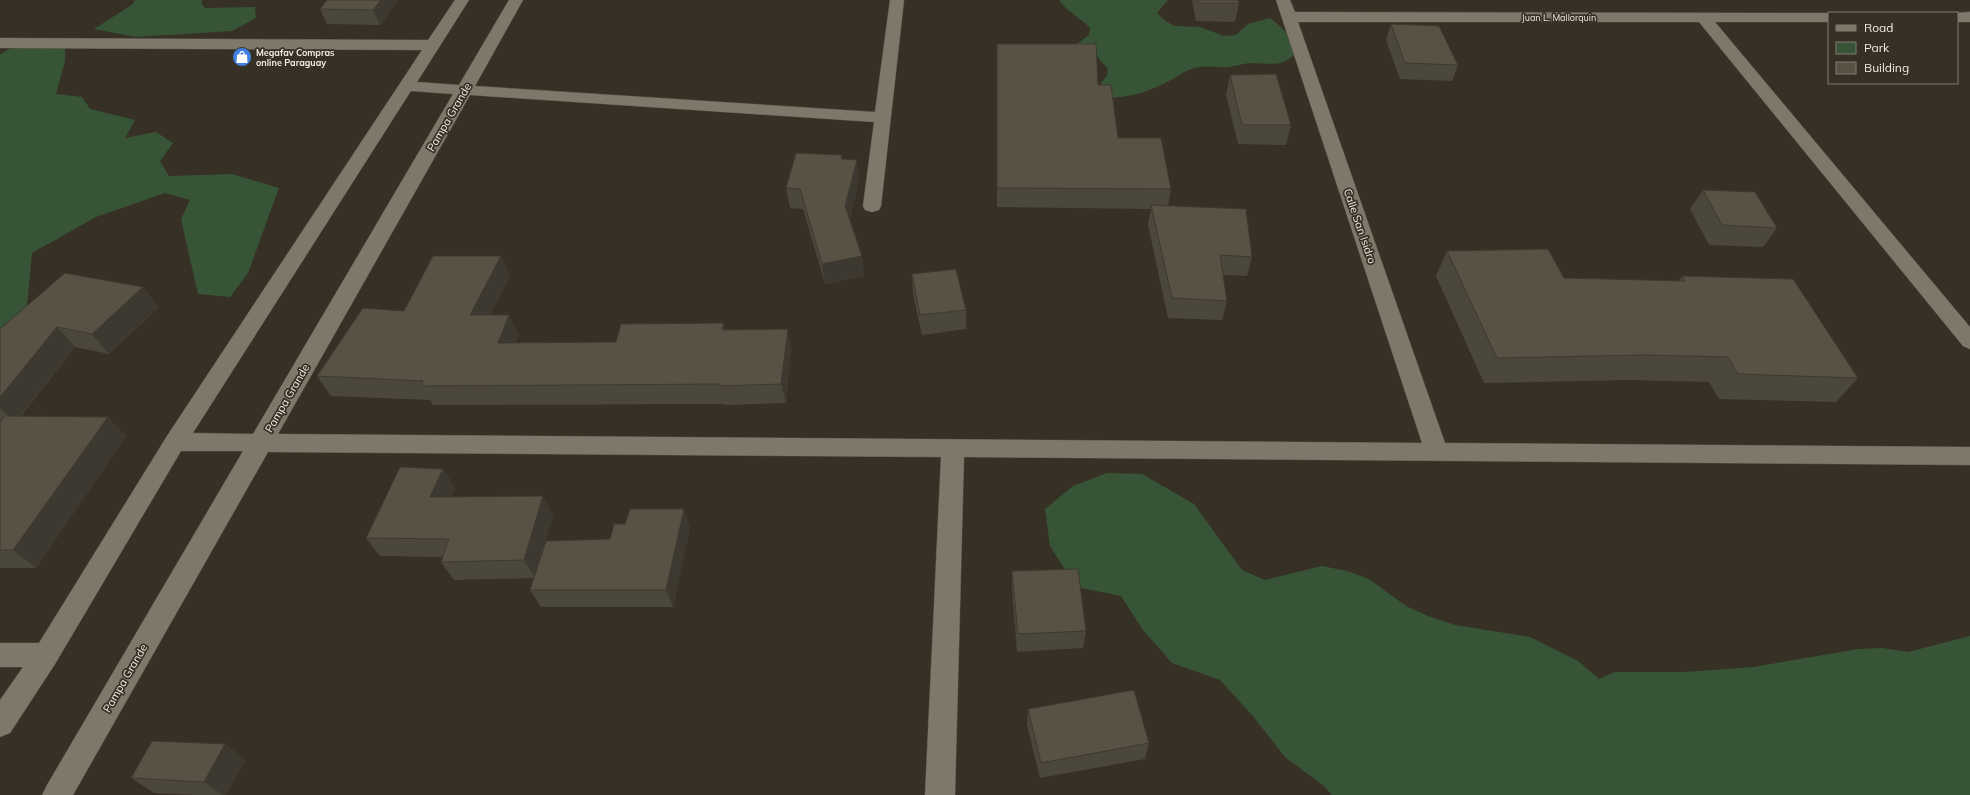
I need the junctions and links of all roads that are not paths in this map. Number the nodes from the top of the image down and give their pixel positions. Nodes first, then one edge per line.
1 (462, 0) edge
2 (516, 0) edge
3 (897, 0) edge
4 (1286, 8) edge
5 (1704, 17) junction
6 (1828, 17) edge
7 (1958, 17) edge
8 (1970, 17) edge
9 (0, 43) edge
10 (434, 45) junction
11 (406, 86) junction
12 (465, 91) junction
13 (883, 118) junction
14 (872, 206) dead end
15 (1970, 341) edge
16 (175, 442) junction
17 (261, 443) junction
18 (953, 448) junction
19 (1437, 452) junction
20 (1970, 456) edge
21 (0, 655) edge
22 (46, 655) junction
23 (0, 724) edge
24 (57, 795) edge
25 (940, 795) edge

1 - 10 street
2 - 12 street, Pampa Grande
3 - 13 street
4 - 5 street, Juan L. Mallorquin
4 - 19 street, Calle San Isidro
5 - 6 street, Juan L. Mallorquin
5 - 15 street
7 - 8 street
9 - 10 street
10 - 11 street
11 - 12 street
11 - 16 street
12 - 13 street
12 - 17 street, Pampa Grande
13 - 14 street
16 - 17 street
16 - 22 street
17 - 18 street
17 - 24 street, Pampa Grande
18 - 19 street
18 - 25 street
19 - 20 street
21 - 22 street
22 - 23 street

